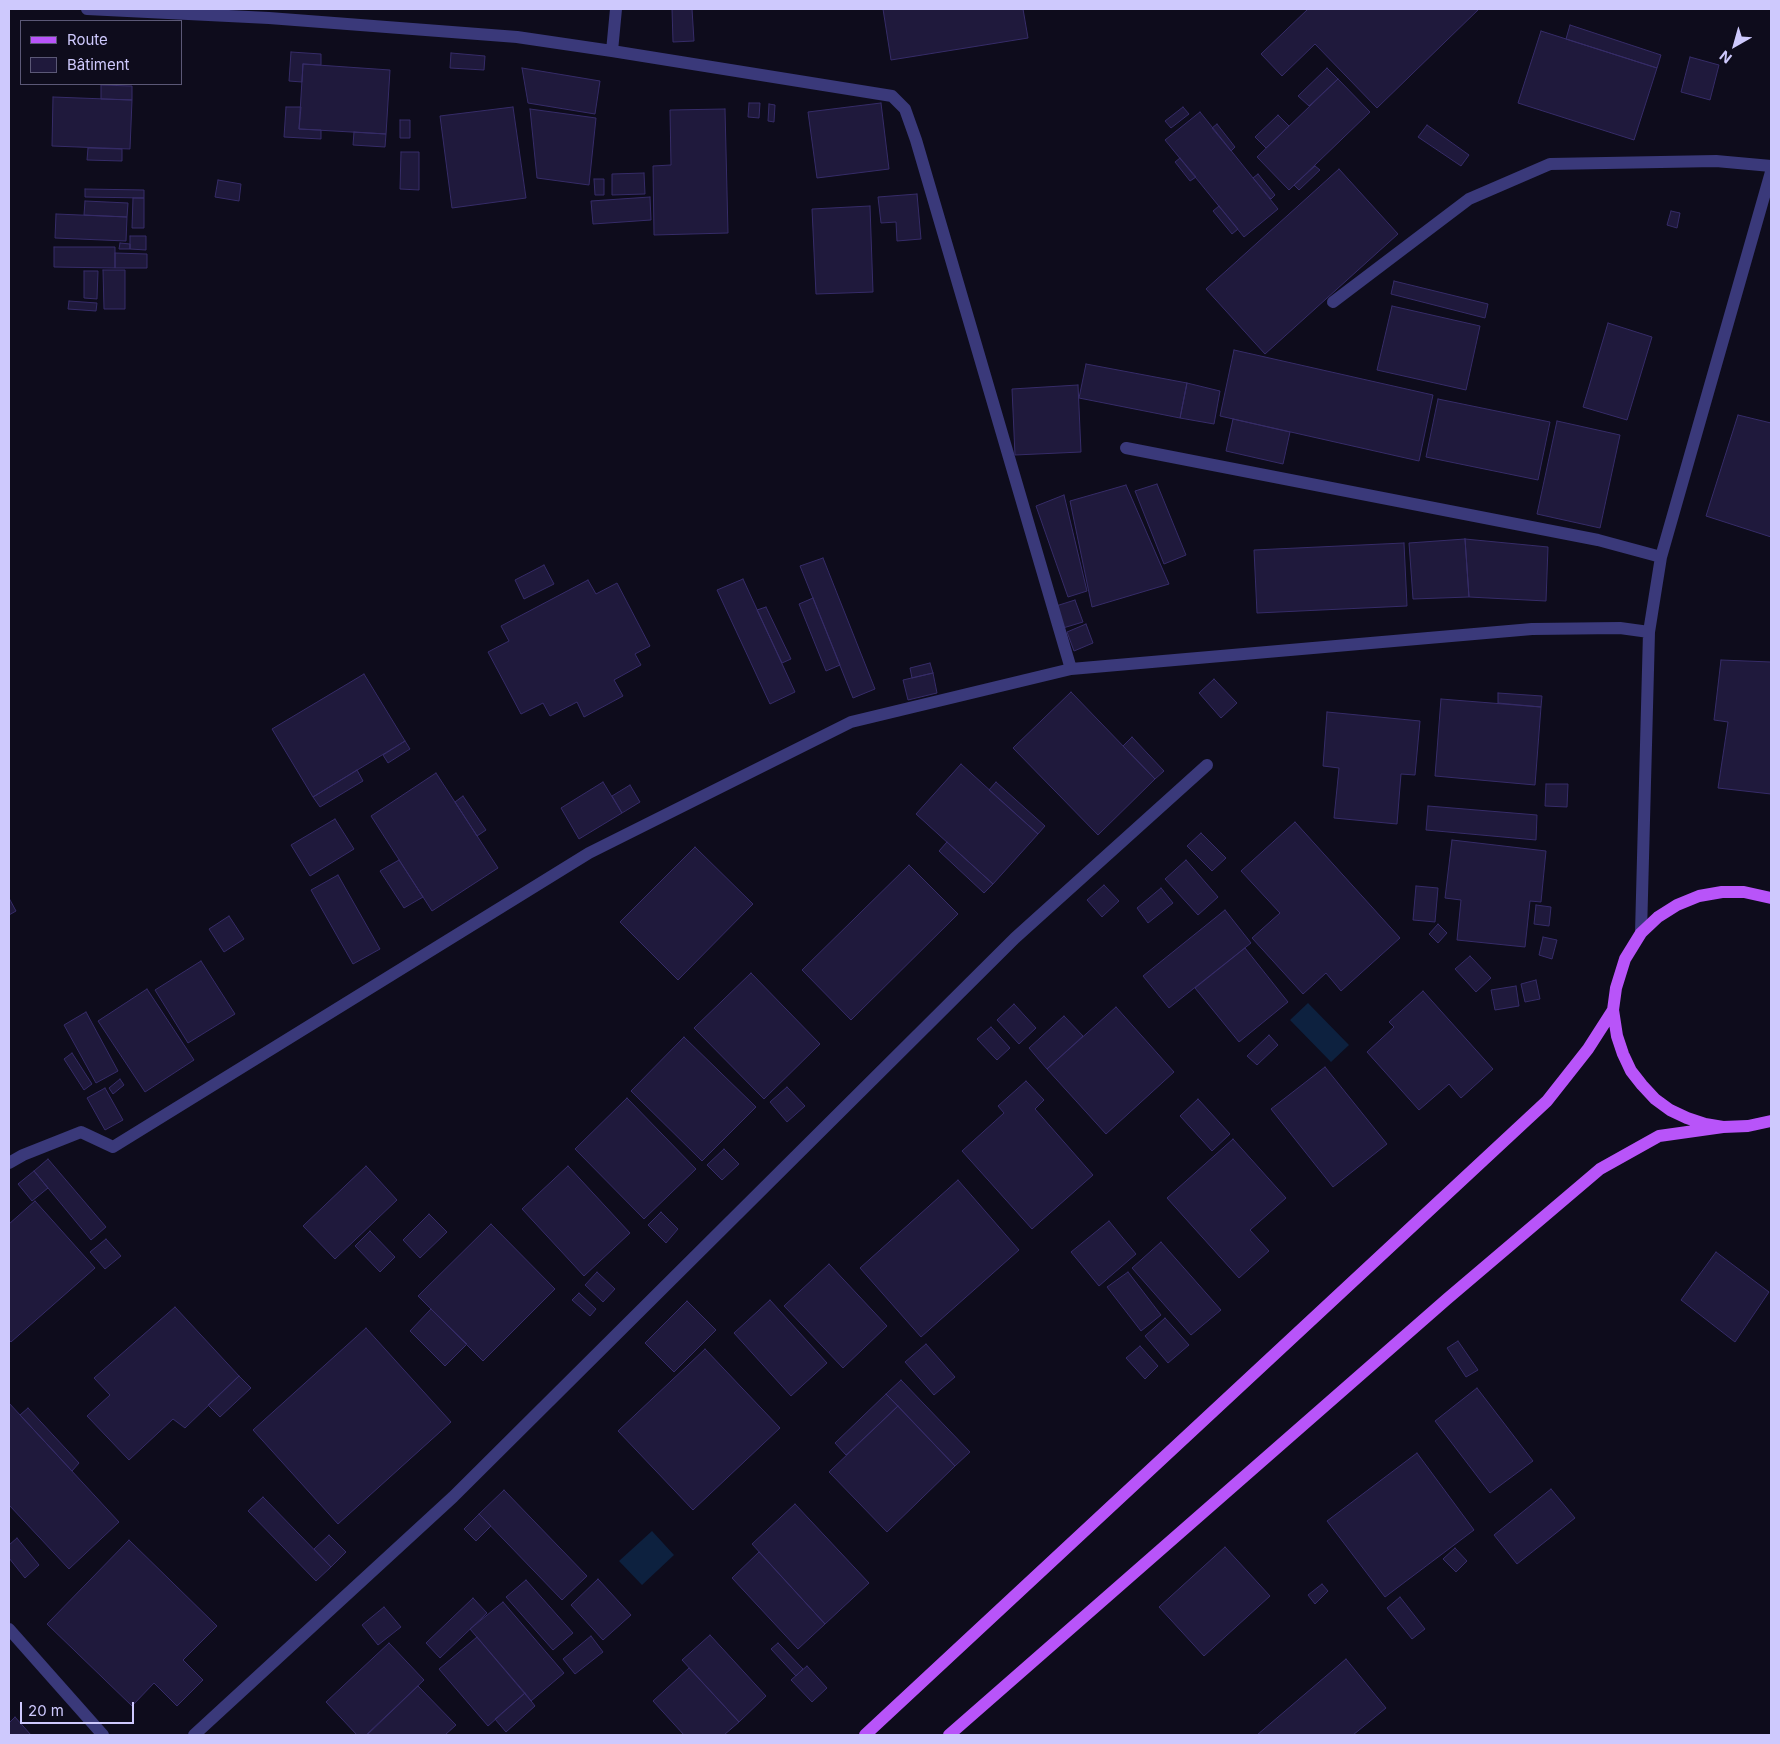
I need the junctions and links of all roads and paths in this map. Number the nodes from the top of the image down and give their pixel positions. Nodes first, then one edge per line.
1 (87, 9) edge
2 (616, 9) edge
3 (269, 14) edge
4 (612, 51) junction
5 (1771, 166) edge
6 (1771, 172) edge
7 (1333, 302) dead end
8 (1126, 448) dead end
9 (1661, 558) junction
10 (1650, 632) junction
11 (1071, 669) junction
12 (1207, 765) dead end
13 (1770, 896) edge
14 (1641, 933) junction
15 (1613, 1010) junction
16 (1771, 1121) edge
17 (1723, 1127) junction
18 (9, 1163) edge
19 (9, 1629) edge
20 (103, 1735) edge
21 (194, 1735) edge
22 (865, 1735) edge
23 (949, 1735) edge

1 - 3 street
2 - 4 street
3 - 4 street
4 - 11 street
5 - 7 street
6 - 9 street
8 - 9 street
9 - 10 street
10 - 11 street
10 - 14 street
11 - 18 street
12 - 21 street
13 - 14 main road
14 - 15 main road
15 - 17 main road
15 - 22 main road
16 - 17 main road
17 - 23 main road
19 - 20 street

